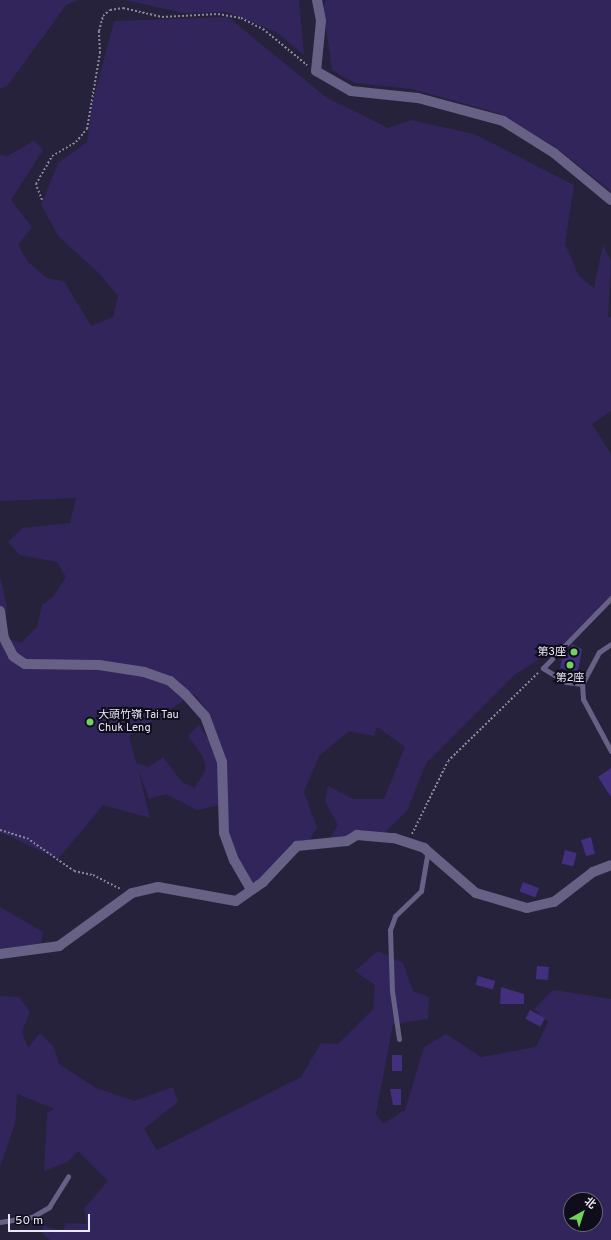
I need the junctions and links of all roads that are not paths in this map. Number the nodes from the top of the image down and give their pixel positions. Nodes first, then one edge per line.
1 (317, 0) edge
2 (611, 200) edge
3 (611, 598) edge
4 (0, 611) edge
5 (611, 644) edge
6 (582, 684) junction
7 (611, 751) edge
8 (428, 850) junction
9 (611, 865) edge
10 (252, 890) junction
11 (0, 954) edge
12 (400, 1039) dead end
13 (68, 1176) dead end
14 (0, 1222) edge

1 - 2 street
3 - 6 lane
4 - 10 street
5 - 6 lane
6 - 7 lane
8 - 9 street
8 - 10 street
8 - 12 lane
10 - 11 street
13 - 14 lane

